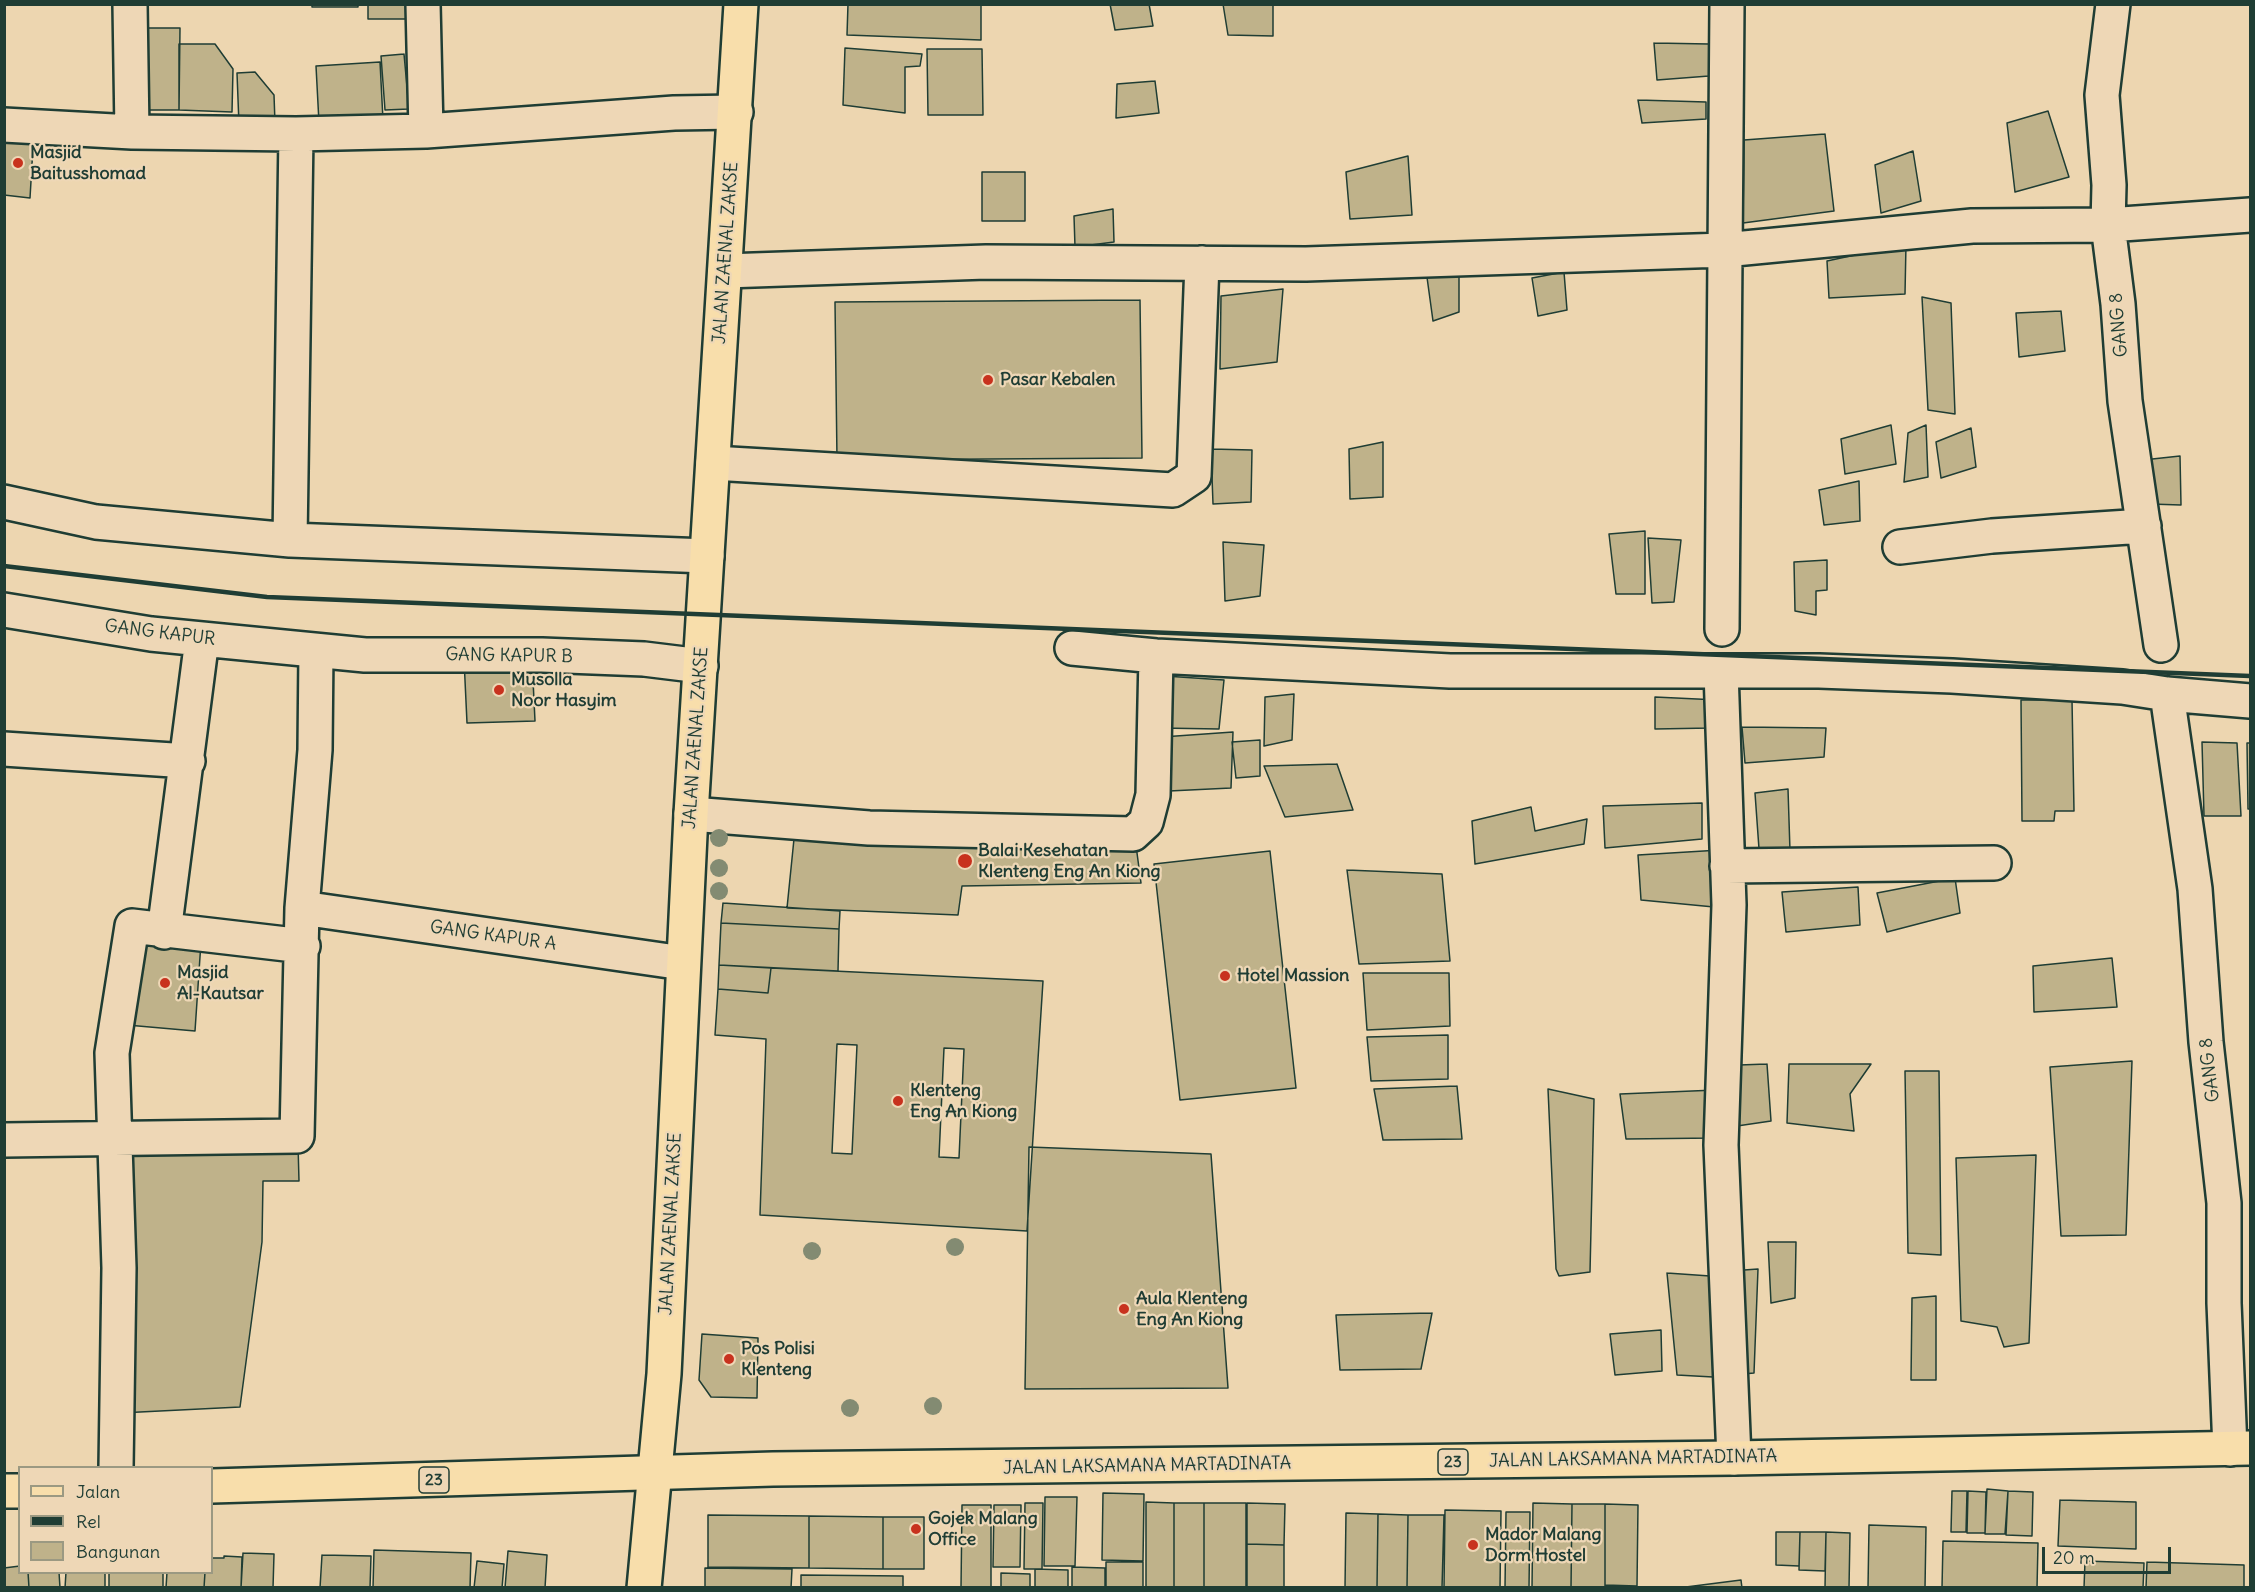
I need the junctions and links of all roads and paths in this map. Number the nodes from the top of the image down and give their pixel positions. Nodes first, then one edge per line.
1 (130, 4) edge
2 (423, 4) edge
3 (741, 4) edge
4 (1727, 4) edge
5 (2113, 4) edge
6 (736, 112) junction
7 (4, 126) edge
8 (426, 131) junction
9 (132, 132) junction
10 (296, 134) junction
11 (2250, 215) edge
12 (2108, 225) junction
13 (1724, 250) junction
14 (1202, 263) junction
15 (725, 271) junction
16 (713, 463) junction
17 (4, 502) edge
18 (2144, 526) junction
19 (290, 540) junction
20 (1900, 547) dead end
21 (707, 556) junction
22 (4, 610) edge
23 (1722, 629) dead end
24 (202, 639) junction
25 (2162, 645) dead end
26 (1072, 648) dead end
27 (316, 651) junction
28 (1156, 656) junction
29 (701, 666) junction
30 (1721, 671) junction
31 (2167, 694) junction
32 (2250, 701) edge
33 (4, 749) edge
34 (188, 761) junction
35 (691, 814) junction
36 (1994, 863) dead end
37 (1727, 866) junction
38 (302, 908) junction
39 (164, 932) junction
40 (303, 946) junction
41 (684, 963) junction
42 (115, 1137) junction
43 (4, 1140) edge
44 (2240, 1448) edge
45 (1734, 1458) junction
46 (116, 1466) edge
47 (656, 1473) junction
48 (213, 1486) edge
49 (644, 1587) edge

1 - 9 street
2 - 8 street
3 - 6 main road, JALAN ZAENAL ZAKSE
4 - 13 street
5 - 12 street, GANG 8
6 - 8 street
6 - 15 main road, JALAN ZAENAL ZAKSE
7 - 9 street
8 - 10 street
9 - 10 street
10 - 19 street
11 - 12 street
12 - 13 street
12 - 18 street, GANG 8
13 - 14 street
13 - 23 street
14 - 15 street
14 - 16 street
15 - 16 main road, JALAN ZAENAL ZAKSE
16 - 21 main road, JALAN ZAENAL ZAKSE
17 - 19 street
18 - 20 street
18 - 25 street, GANG 8
19 - 21 street
21 - 29 main road, JALAN ZAENAL ZAKSE
22 - 24 street, GANG KAPUR
24 - 27 street, GANG KAPUR
24 - 34 street
26 - 28 street
27 - 29 street, GANG KAPUR B
27 - 38 street
28 - 30 street
28 - 35 street
29 - 35 main road, JALAN ZAENAL ZAKSE
30 - 31 street
30 - 37 street
31 - 32 street
31 - 44 street, GANG 8
33 - 34 street
34 - 39 street
35 - 41 main road, JALAN ZAENAL ZAKSE
36 - 37 street
37 - 45 street
38 - 40 street
38 - 41 street, GANG KAPUR A
39 - 40 street
39 - 42 street
40 - 42 street
41 - 47 main road, JALAN ZAENAL ZAKSE
42 - 43 street
42 - 46 street
44 - 45 main road, JALAN LAKSAMANA MARTADINATA / 23
45 - 47 main road, JALAN LAKSAMANA MARTADINATA / 23
47 - 48 main road, 23
47 - 49 main road, JALAN ZAENAL ZAKSE

